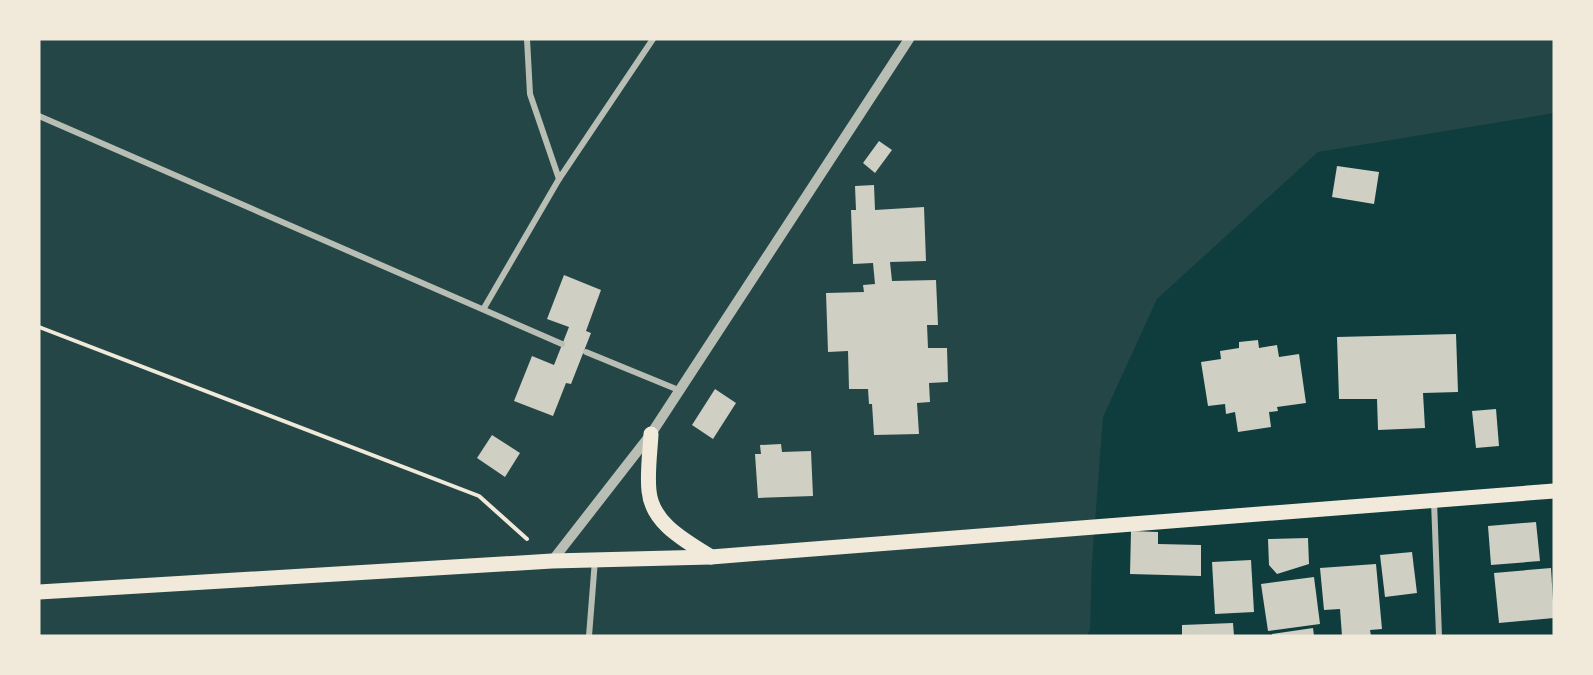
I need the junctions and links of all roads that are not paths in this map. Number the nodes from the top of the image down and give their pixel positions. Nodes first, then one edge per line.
1 (527, 39) edge
2 (653, 39) edge
3 (909, 39) edge
4 (39, 116) edge
5 (559, 179) junction
6 (484, 308) junction
7 (562, 344) dead end
8 (586, 352) dead end
9 (681, 391) junction
10 (651, 434) junction
11 (1554, 491) edge
12 (1434, 500) junction
13 (711, 557) junction
14 (595, 560) junction
15 (552, 561) junction
16 (39, 592) edge
17 (589, 636) edge
18 (1439, 636) edge

1 - 5 street
2 - 5 street
3 - 9 street
4 - 6 street
5 - 6 street
6 - 7 street
8 - 9 street
9 - 10 street
10 - 13 main road
10 - 15 street
11 - 12 main road
12 - 13 main road
12 - 18 street
13 - 14 main road
14 - 15 main road
14 - 17 street
15 - 16 main road

